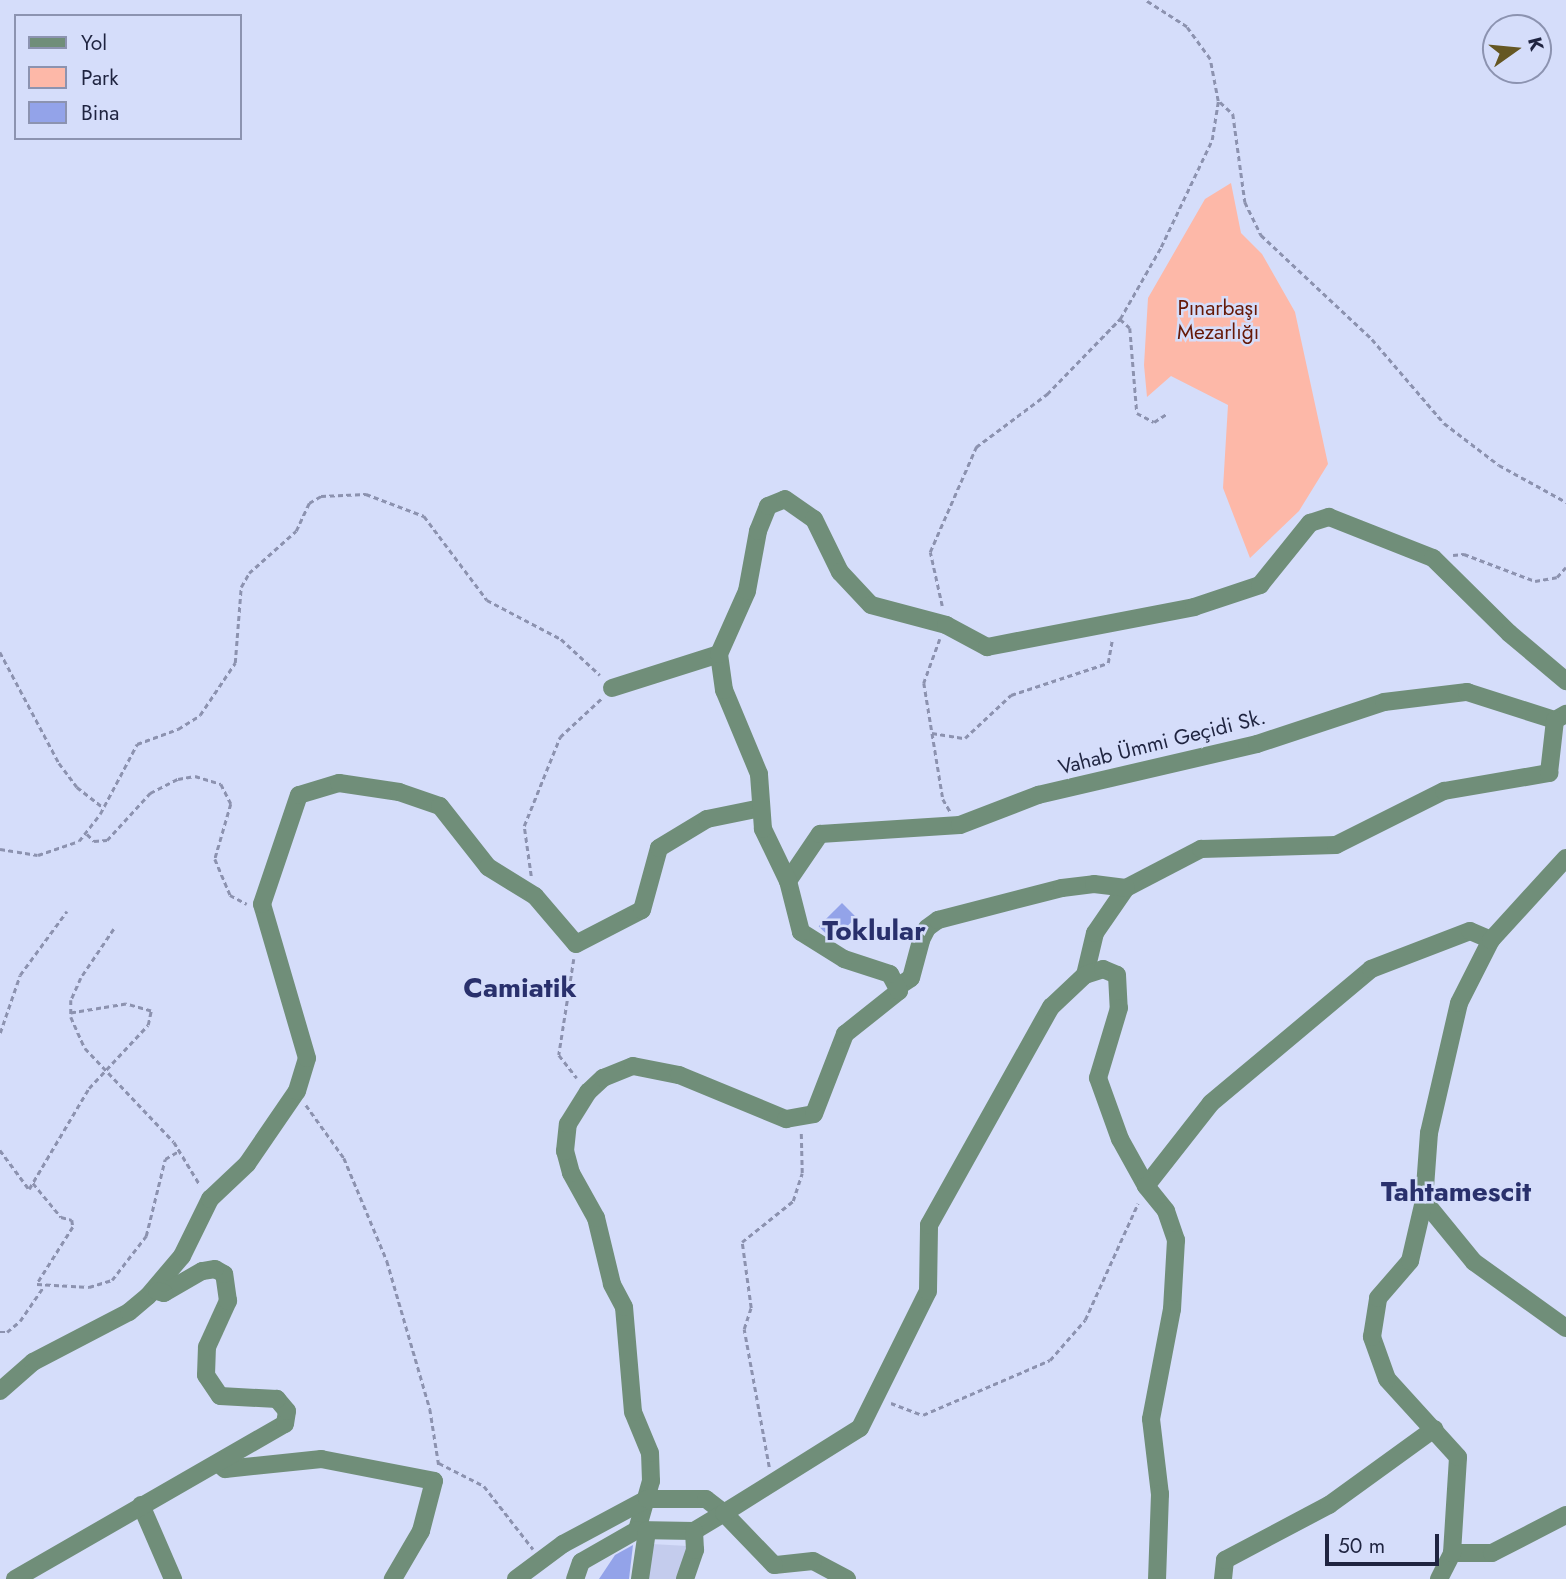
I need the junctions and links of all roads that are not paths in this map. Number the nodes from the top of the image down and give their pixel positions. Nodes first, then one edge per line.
1 (719, 654) junction
2 (1566, 681) edge
3 (612, 688) road end
4 (1561, 717) edge
5 (761, 808) junction
6 (1566, 858) edge
7 (788, 881) junction
8 (1126, 888) junction
9 (1491, 940) junction
10 (1085, 975) junction
11 (899, 986) junction
12 (1146, 1186) junction
13 (1424, 1201) junction
14 (155, 1290) junction
15 (1566, 1328) edge
16 (0, 1391) edge
17 (1434, 1429) junction
18 (219, 1464) junction
19 (647, 1499) junction
20 (141, 1505) junction
21 (724, 1513) junction
22 (1566, 1515) edge
23 (642, 1531) junction
24 (694, 1531) junction
25 (1452, 1553) junction
26 (15, 1579) edge
27 (173, 1579) edge
28 (393, 1579) edge
29 (516, 1579) edge
30 (575, 1579) edge
31 (640, 1579) edge
32 (685, 1579) edge
33 (847, 1579) edge
34 (1157, 1579) edge
35 (1223, 1579) edge
36 (1439, 1579) edge

1 - 2 street
1 - 3 street
1 - 5 street
4 - 7 street, Vahab Ümmi Geçidi Sk.
4 - 8 street
5 - 7 street
5 - 14 street
6 - 9 street
7 - 11 street
8 - 10 street
8 - 11 street
9 - 12 street
9 - 13 street
10 - 12 street
10 - 21 street
11 - 19 street
12 - 34 street
13 - 15 street
13 - 17 street
14 - 16 street
14 - 18 street
17 - 25 street
17 - 35 street
18 - 20 street
18 - 28 street
19 - 21 street
19 - 23 street
19 - 29 street
20 - 26 street
20 - 27 street
21 - 24 street
21 - 33 street
22 - 25 street
23 - 24 street
23 - 30 street
23 - 31 street
24 - 32 street
25 - 36 street

